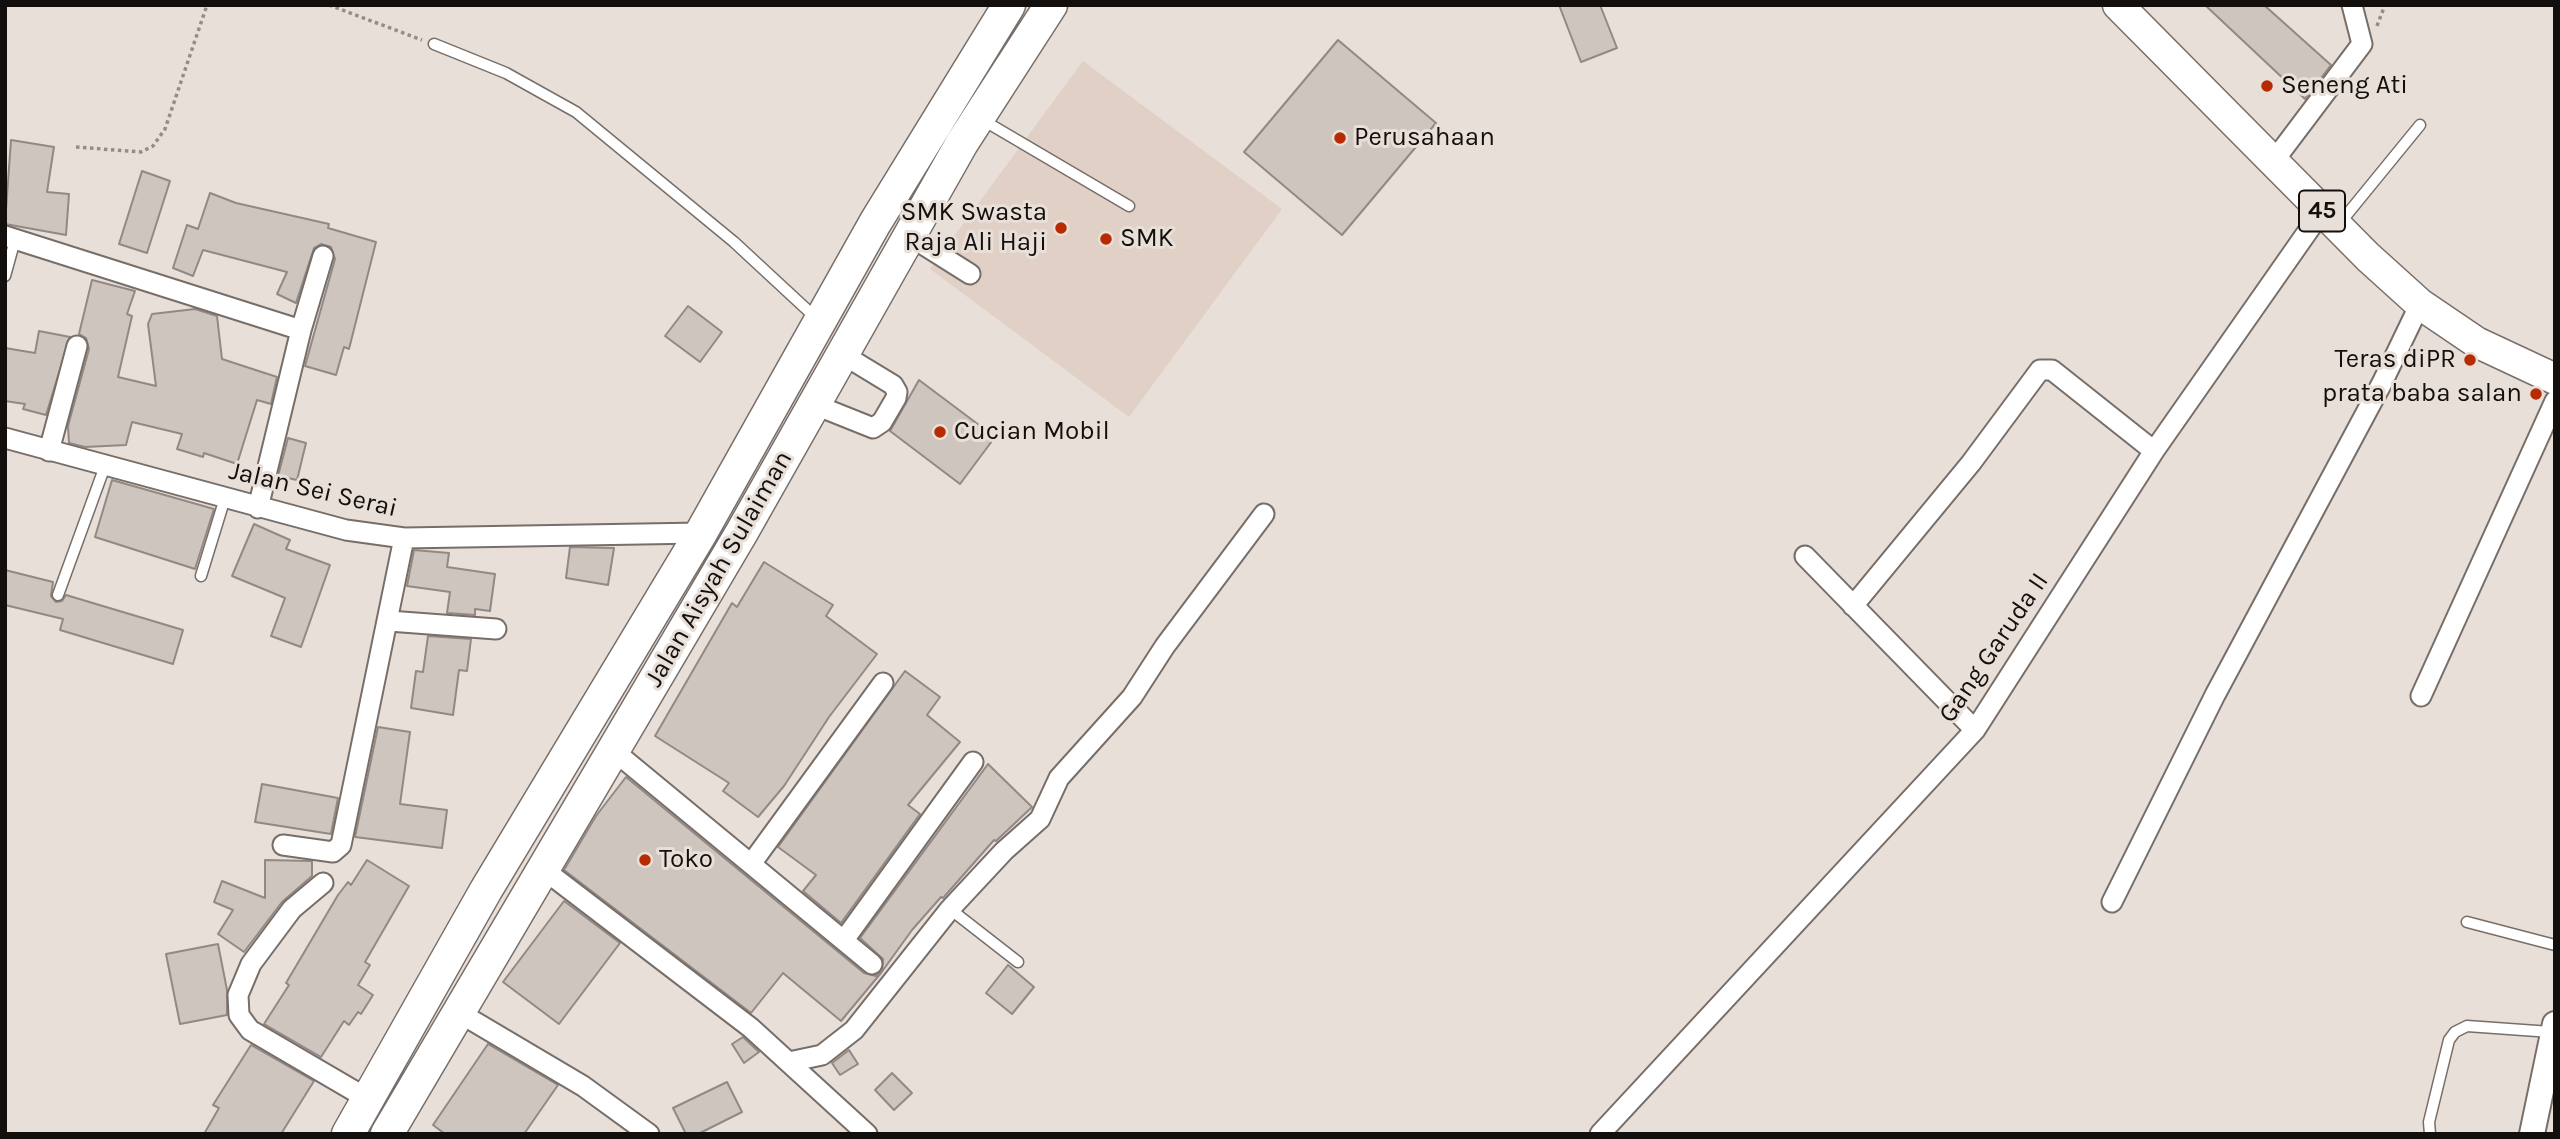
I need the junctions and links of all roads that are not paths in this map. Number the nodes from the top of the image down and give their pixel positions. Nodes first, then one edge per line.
1 (1009, 5) edge
2 (1051, 5) edge
3 (2118, 5) edge
4 (2352, 5) edge
5 (434, 44) road end
6 (2420, 125) dead end
7 (934, 127) junction
8 (970, 130) junction
9 (2273, 162) junction
10 (1129, 206) dead end
11 (2330, 218) junction
12 (908, 235) junction
13 (10, 238) edge
14 (323, 256) dead end
15 (970, 274) dead end
16 (5, 276) edge
17 (2420, 304) junction
18 (821, 323) junction
19 (301, 330) junction
20 (77, 346) dead end
21 (842, 354) junction
22 (2554, 385) edge
23 (813, 404) junction
24 (5, 438) edge
25 (49, 451) junction
26 (2154, 451) junction
27 (105, 466) junction
28 (225, 498) junction
29 (258, 508) junction
30 (1264, 514) dead end
31 (701, 533) junction
32 (404, 538) junction
33 (1805, 556) dead end
34 (201, 576) dead end
35 (58, 595) dead end
36 (1853, 606) junction
37 (389, 621) junction
38 (496, 629) dead end
39 (883, 683) dead end
40 (2421, 696) dead end
41 (1975, 730) junction
42 (614, 751) junction
43 (973, 762) dead end
44 (283, 845) dead end
45 (751, 864) junction
46 (543, 869) junction
47 (323, 883) dead end
48 (2112, 902) dead end
49 (950, 909) junction
50 (2467, 922) dead end
51 (844, 940) junction
52 (2555, 945) edge
53 (1018, 962) dead end
54 (872, 964) dead end
55 (458, 1012) junction
56 (2553, 1028) edge
57 (789, 1062) junction
58 (368, 1100) junction
59 (348, 1134) edge
60 (387, 1134) edge
61 (649, 1134) edge
62 (867, 1134) edge
63 (1600, 1134) edge
64 (2430, 1134) edge
65 (2532, 1134) edge

1 - 7 highway, Jalan Aisyah Sulaiman
2 - 8 highway, Jalan Aisyah Sulaiman
3 - 9 main road, 45
4 - 9 street
5 - 18 lane
6 - 11 lane
7 - 8 highway
7 - 18 highway, Jalan Aisyah Sulaiman
8 - 10 lane
8 - 12 highway, Jalan Aisyah Sulaiman
9 - 11 main road, 45
11 - 17 main road, 45
11 - 26 street, Gang Garuda II
12 - 15 street
12 - 21 highway, Jalan Aisyah Sulaiman
13 - 16 lane
13 - 19 street
14 - 19 street
17 - 22 main road, 45
17 - 48 street
18 - 31 highway, Jalan Aisyah Sulaiman
19 - 29 street
20 - 25 street
21 - 23 highway, Jalan Aisyah Sulaiman
21 - 23 street
22 - 40 street
23 - 42 highway, Jalan Aisyah Sulaiman
24 - 25 street, Jalan Sei Serai
25 - 27 street, Jalan Sei Serai
26 - 36 street
26 - 41 street, Gang Garuda II
27 - 28 street, Jalan Sei Serai
27 - 35 lane
28 - 29 street, Jalan Sei Serai
28 - 34 lane
29 - 32 street, Jalan Sei Serai
30 - 49 street
31 - 32 street, Jalan Sei Serai
31 - 58 highway, Jalan Aisyah Sulaiman
32 - 37 street
33 - 36 street
36 - 41 street
37 - 38 street
37 - 44 street
39 - 45 street
41 - 63 street, Gang Garuda II
42 - 45 street
42 - 46 highway, Jalan Aisyah Sulaiman
43 - 51 street
45 - 51 street
46 - 55 highway, Jalan Aisyah Sulaiman
46 - 57 street
47 - 58 street
49 - 53 lane
49 - 57 street
50 - 52 lane
51 - 54 street
55 - 60 highway, Jalan Aisyah Sulaiman
55 - 61 street
56 - 64 lane
56 - 65 street
57 - 62 street
58 - 59 highway, Jalan Aisyah Sulaiman

